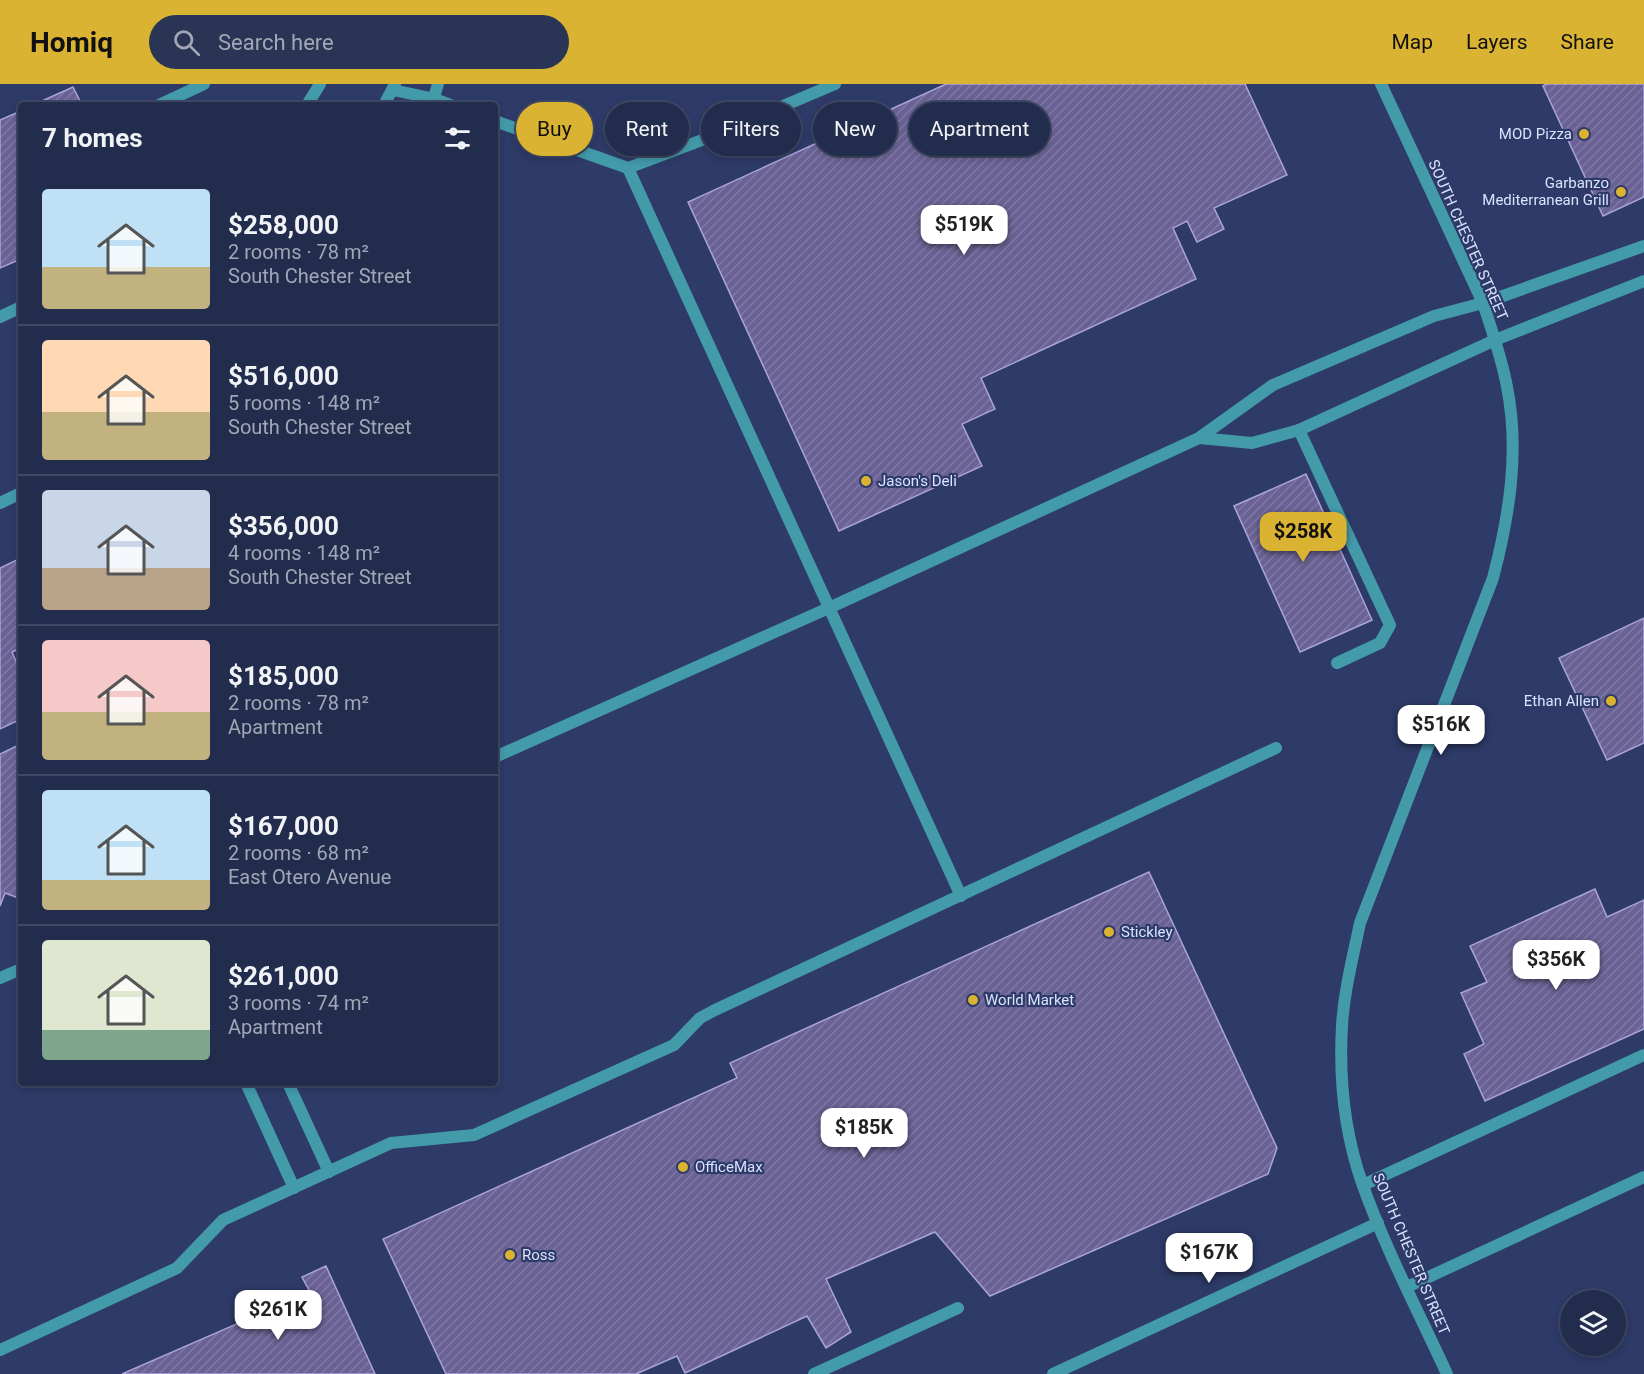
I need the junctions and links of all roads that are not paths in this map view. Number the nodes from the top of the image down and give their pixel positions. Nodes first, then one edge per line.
1 (204, 84) edge
2 (320, 84) edge
3 (438, 84) edge
4 (835, 84) edge
5 (1381, 84) edge
6 (394, 87) edge
7 (165, 102) edge
8 (309, 102) edge
9 (386, 102) edge
10 (433, 102) edge
11 (498, 122) edge
12 (628, 168) junction
13 (1644, 246) edge
14 (1644, 281) edge
15 (1483, 303) junction
16 (18, 308) edge
17 (0, 316) edge
18 (1495, 340) junction
19 (1299, 430) junction
20 (1199, 438) junction
21 (18, 494) edge
22 (0, 503) edge
23 (831, 607) junction
24 (1337, 663) dead end
25 (1276, 748) dead end
26 (498, 756) edge
27 (961, 896) junction
28 (18, 970) edge
29 (0, 978) edge
30 (1644, 1055) edge
31 (247, 1086) edge
32 (289, 1086) edge
33 (329, 1172) junction
34 (1644, 1176) edge
35 (1363, 1185) junction
36 (294, 1188) junction
37 (1378, 1222) junction
38 (1407, 1287) junction
39 (958, 1308) dead end
40 (0, 1350) edge
41 (814, 1374) edge
42 (1054, 1374) edge
43 (1447, 1374) edge

1 - 7 street
2 - 8 street
3 - 10 street
4 - 12 street
5 - 15 street, SOUTH CHESTER STREET
6 - 9 street
6 - 10 street
11 - 12 street
12 - 23 street
13 - 15 street
14 - 18 street
15 - 18 street, SOUTH CHESTER STREET
15 - 20 street
16 - 17 street
18 - 19 street
18 - 35 street, SOUTH CHESTER STREET
19 - 20 street
19 - 24 street
20 - 23 street
21 - 22 street
23 - 26 street
23 - 27 street
25 - 27 street
27 - 33 street
28 - 29 street
30 - 35 street
31 - 36 street
32 - 33 street
33 - 36 street
34 - 38 street
35 - 37 street, SOUTH CHESTER STREET
36 - 40 street
37 - 38 street, SOUTH CHESTER STREET
37 - 42 street
38 - 43 street, SOUTH CHESTER STREET
39 - 41 street

